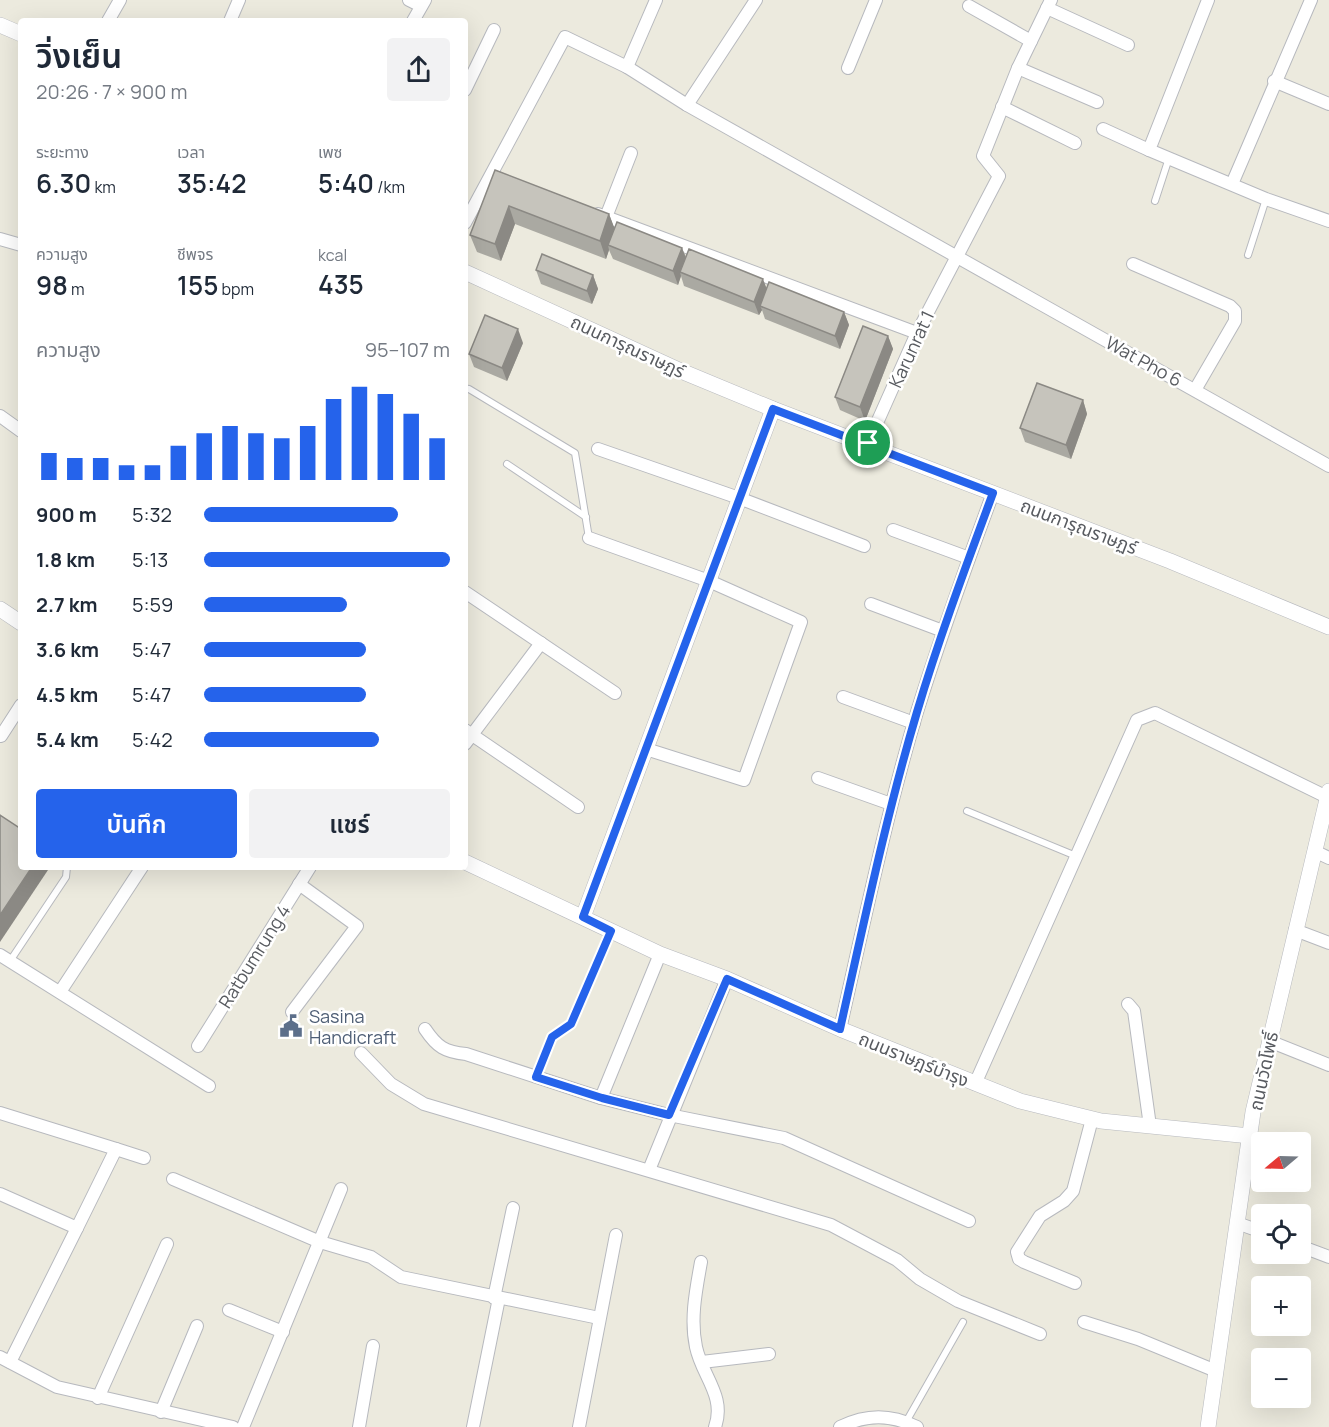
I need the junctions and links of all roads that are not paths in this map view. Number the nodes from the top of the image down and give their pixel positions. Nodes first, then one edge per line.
1 (120, 0) edge
2 (239, 0) edge
3 (409, 0) edge
4 (656, 0) edge
5 (756, 0) edge
6 (876, 0) edge
7 (1208, 0) edge
8 (1311, 0) edge
9 (423, 3) edge
10 (1049, 4) edge
11 (969, 6) dead end
12 (110, 18) edge
13 (231, 18) edge
14 (415, 18) edge
15 (0, 25) edge
16 (494, 30) dead end
17 (18, 33) edge
18 (1031, 41) junction
19 (1128, 45) dead end
20 (627, 67) junction
21 (848, 68) dead end
22 (1018, 68) junction
23 (1274, 81) junction
24 (468, 84) edge
25 (1097, 102) dead end
26 (1329, 104) edge
27 (687, 105) junction
28 (1002, 107) junction
29 (1103, 129) dead end
30 (1075, 143) dead end
31 (1149, 150) junction
32 (632, 153) dead end
33 (1169, 158) junction
34 (1232, 184) junction
35 (1266, 199) junction
36 (1155, 201) dead end
37 (585, 210) edge
38 (606, 217) junction
39 (468, 219) edge
40 (1329, 221) edge
41 (0, 239) edge
42 (18, 243) edge
43 (1248, 255) dead end
44 (958, 257) junction
45 (1133, 264) dead end
46 (468, 273) edge
47 (916, 333) junction
48 (469, 389) dead end
49 (1195, 390) junction
50 (773, 409) junction
51 (0, 416) edge
52 (18, 429) edge
53 (868, 443) junction
54 (598, 449) dead end
55 (507, 464) dead end
56 (1329, 466) edge
57 (993, 493) junction
58 (739, 498) junction
59 (586, 517) junction
60 (893, 530) dead end
61 (589, 538) joint
62 (864, 546) dead end
63 (969, 558) junction
64 (709, 581) junction
65 (468, 594) edge
66 (871, 604) dead end
67 (0, 609) edge
68 (18, 621) edge
69 (1329, 627) edge
70 (943, 631) junction
71 (541, 644) junction
72 (615, 693) dead end
73 (843, 697) dead end
74 (18, 710) edge
75 (914, 723) junction
76 (468, 735) edge
77 (1, 736) edge
78 (468, 737) edge
79 (646, 749) junction
80 (818, 778) dead end
81 (1328, 794) edge
82 (891, 804) junction
83 (578, 807) dead end
84 (967, 811) dead end
85 (1314, 851) junction
86 (1076, 856) junction
87 (1329, 858) edge
88 (468, 863) edge
89 (67, 870) edge
90 (140, 870) edge
91 (308, 870) edge
92 (299, 884) junction
93 (583, 917) junction
94 (1295, 930) junction
95 (611, 931) junction
96 (1329, 943) edge
97 (660, 954) junction
98 (5, 958) edge
99 (727, 979) junction
100 (60, 992) junction
101 (1128, 1004) dead end
102 (292, 1012) dead end
103 (425, 1029) dead end
104 (840, 1029) junction
105 (1269, 1041) junction
106 (198, 1046) dead end
107 (361, 1053) dead end
108 (1329, 1065) edge
109 (536, 1077) junction
110 (975, 1084) junction
111 (208, 1086) dead end
112 (602, 1098) junction
113 (0, 1113) edge
114 (669, 1115) junction
115 (1092, 1119) junction
116 (1150, 1126) junction
117 (1250, 1136) junction
118 (116, 1149) junction
119 (144, 1158) dead end
120 (649, 1170) junction
121 (173, 1179) dead end
122 (341, 1189) dead end
123 (0, 1194) edge
124 (513, 1208) dead end
125 (969, 1221) dead end
126 (1237, 1223) junction
127 (77, 1228) junction
128 (1251, 1228) edge
129 (616, 1235) dead end
130 (320, 1242) junction
131 (167, 1244) dead end
132 (1311, 1250) edge
133 (1329, 1257) edge
134 (700, 1262) dead end
135 (1075, 1283) dead end
136 (496, 1298) junction
137 (229, 1310) dead end
138 (598, 1318) junction
139 (963, 1322) dead end
140 (1084, 1322) dead end
141 (197, 1326) dead end
142 (283, 1332) junction
143 (1040, 1334) dead end
144 (373, 1346) dead end
145 (769, 1354) dead end
146 (5, 1359) edge
147 (702, 1362) junction
148 (1216, 1371) junction
149 (98, 1398) junction
150 (161, 1412) junction
151 (912, 1424) edge
152 (233, 1427) edge
153 (243, 1427) edge
154 (359, 1427) edge
155 (473, 1427) edge
156 (579, 1427) edge
157 (715, 1427) edge
158 (840, 1427) edge
159 (1208, 1427) edge

1 - 12 street
2 - 13 street
3 - 9 street
4 - 20 street
5 - 27 street
6 - 21 street
7 - 31 street
8 - 23 street
9 - 14 street
10 - 18 street
10 - 19 street
11 - 18 street
15 - 17 street
16 - 24 street
18 - 22 street
20 - 27 street, Wat Pho 6
20 - 39 street, Wat Pho 6
22 - 25 street
22 - 28 street
23 - 26 street
23 - 34 street
27 - 44 street, Wat Pho 6
28 - 30 street
28 - 44 street, Karunrat 1
29 - 31 street
31 - 33 street
32 - 38 street
33 - 34 street
33 - 36 lane
34 - 35 street
35 - 40 street
35 - 43 lane
37 - 38 street
38 - 47 street
41 - 42 street
44 - 47 street, Karunrat 1
44 - 49 street, Wat Pho 6
45 - 49 street
46 - 50 street, ถนนการุณราษฏร์
47 - 53 street, Karunrat 1
48 - 59 lane
49 - 56 street, Wat Pho 6
50 - 53 street, ถนนการุณราษฏร์
50 - 58 street
51 - 52 street
53 - 57 street, ถนนการุณราษฏร์
54 - 58 street
55 - 59 lane
57 - 63 street
57 - 69 street, ถนนการุณราษฏร์
58 - 62 street
58 - 64 street
59 - 61 lane
60 - 63 street
61 - 64 street
63 - 70 street
64 - 79 street
64 - 79 street
65 - 71 street
66 - 70 street
67 - 68 street
70 - 75 street
71 - 72 street
71 - 76 street
73 - 75 street
74 - 77 street
75 - 82 street
78 - 83 street
79 - 93 street
80 - 82 street
81 - 85 street, ถนนวัดโพธิ์
81 - 86 street
82 - 104 street
84 - 86 lane
85 - 87 street
85 - 94 street, ถนนวัดโพธิ์
86 - 110 street
88 - 93 street, ถนนราษฎร์บำรุง
89 - 98 lane
90 - 100 street
91 - 92 street, Ratbumrung 4
92 - 102 street
92 - 106 street, Ratbumrung 4
93 - 95 street, ถนนราษฎร์บำรุง
94 - 96 street
94 - 105 street, ถนนวัดโพธิ์
95 - 97 street, ถนนราษฎร์บำรุง
95 - 109 lane
97 - 99 street, ถนนราษฎร์บำรุง
97 - 112 street
98 - 100 street
99 - 104 street, ถนนราษฎร์บำรุง
99 - 114 street
100 - 111 street
101 - 116 street
103 - 109 street
104 - 110 street, ถนนราษฎร์บำรุง
105 - 108 street
105 - 117 street, ถนนวัดโพธิ์
107 - 120 street
109 - 112 street
110 - 115 street, ถนนราษฎร์บำรุง
112 - 114 street
113 - 118 street
114 - 120 street
114 - 125 street
115 - 116 street, ถนนราษฎร์บำรุง
115 - 135 street
116 - 117 street, ถนนราษฎร์บำรุง
117 - 126 street, ถนนวัดโพธิ์
118 - 119 street
118 - 127 street
120 - 143 street
121 - 130 street
122 - 130 street
123 - 127 street
124 - 136 street
126 - 128 street
126 - 148 street, ถนนวัดโพธิ์
127 - 146 street
129 - 138 street
130 - 136 street
130 - 142 street
131 - 149 street
132 - 133 street
134 - 147 street
136 - 138 street
136 - 155 street
137 - 142 street
138 - 156 street
139 - 151 lane
140 - 148 street
141 - 150 street
142 - 153 street
144 - 154 street
145 - 147 street
146 - 149 street
147 - 157 street
148 - 159 street, ถนนวัดโพธิ์
149 - 150 street
150 - 152 street
151 - 158 street

